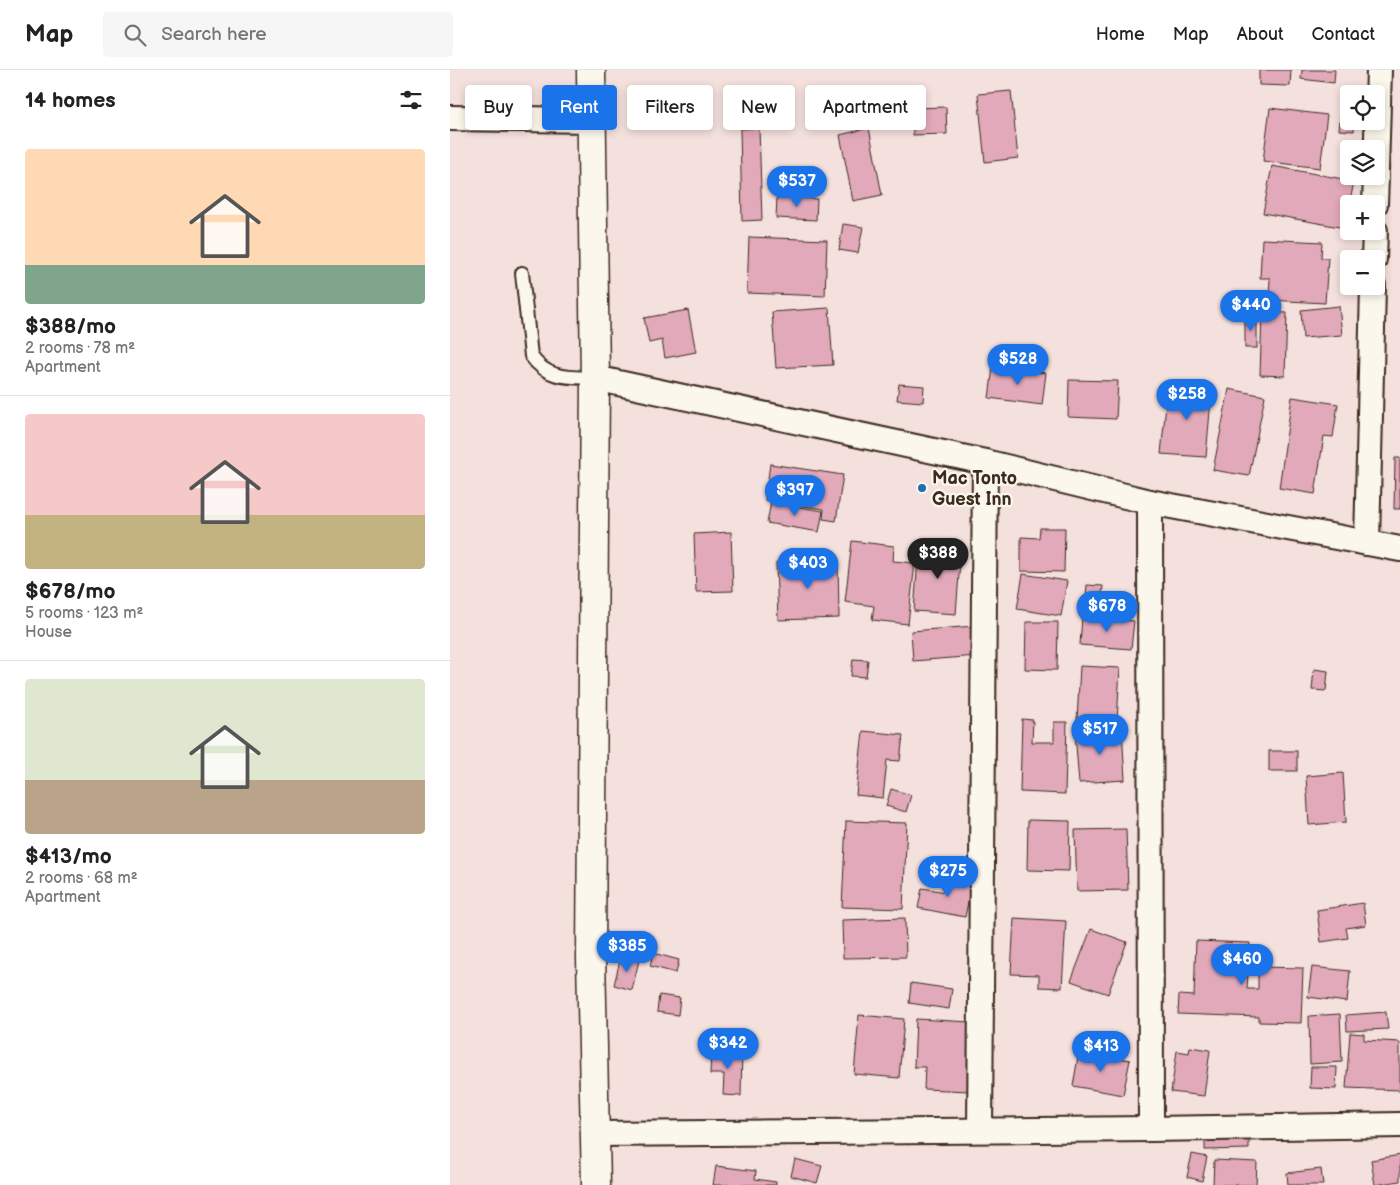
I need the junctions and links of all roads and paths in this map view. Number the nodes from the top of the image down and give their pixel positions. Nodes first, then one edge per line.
1 (591, 70) edge
2 (1379, 70) edge
3 (591, 85) edge
4 (450, 118) edge
5 (542, 119) edge
6 (592, 130) edge
7 (1377, 140) edge
8 (522, 272) dead end
9 (1373, 295) edge
10 (595, 378) junction
11 (985, 462) junction
12 (1150, 502) junction
13 (1367, 543) junction
14 (1400, 550) edge
15 (1400, 1125) edge
16 (980, 1129) junction
17 (1151, 1129) junction
18 (596, 1134) junction
19 (596, 1185) edge

1 - 3 street
2 - 7 street
4 - 5 street
6 - 10 street
8 - 10 lane
9 - 13 street
10 - 11 street
10 - 18 street
11 - 12 street
11 - 16 street
12 - 13 street
12 - 17 street
13 - 14 street
15 - 17 street
16 - 17 street
16 - 18 street
18 - 19 street

